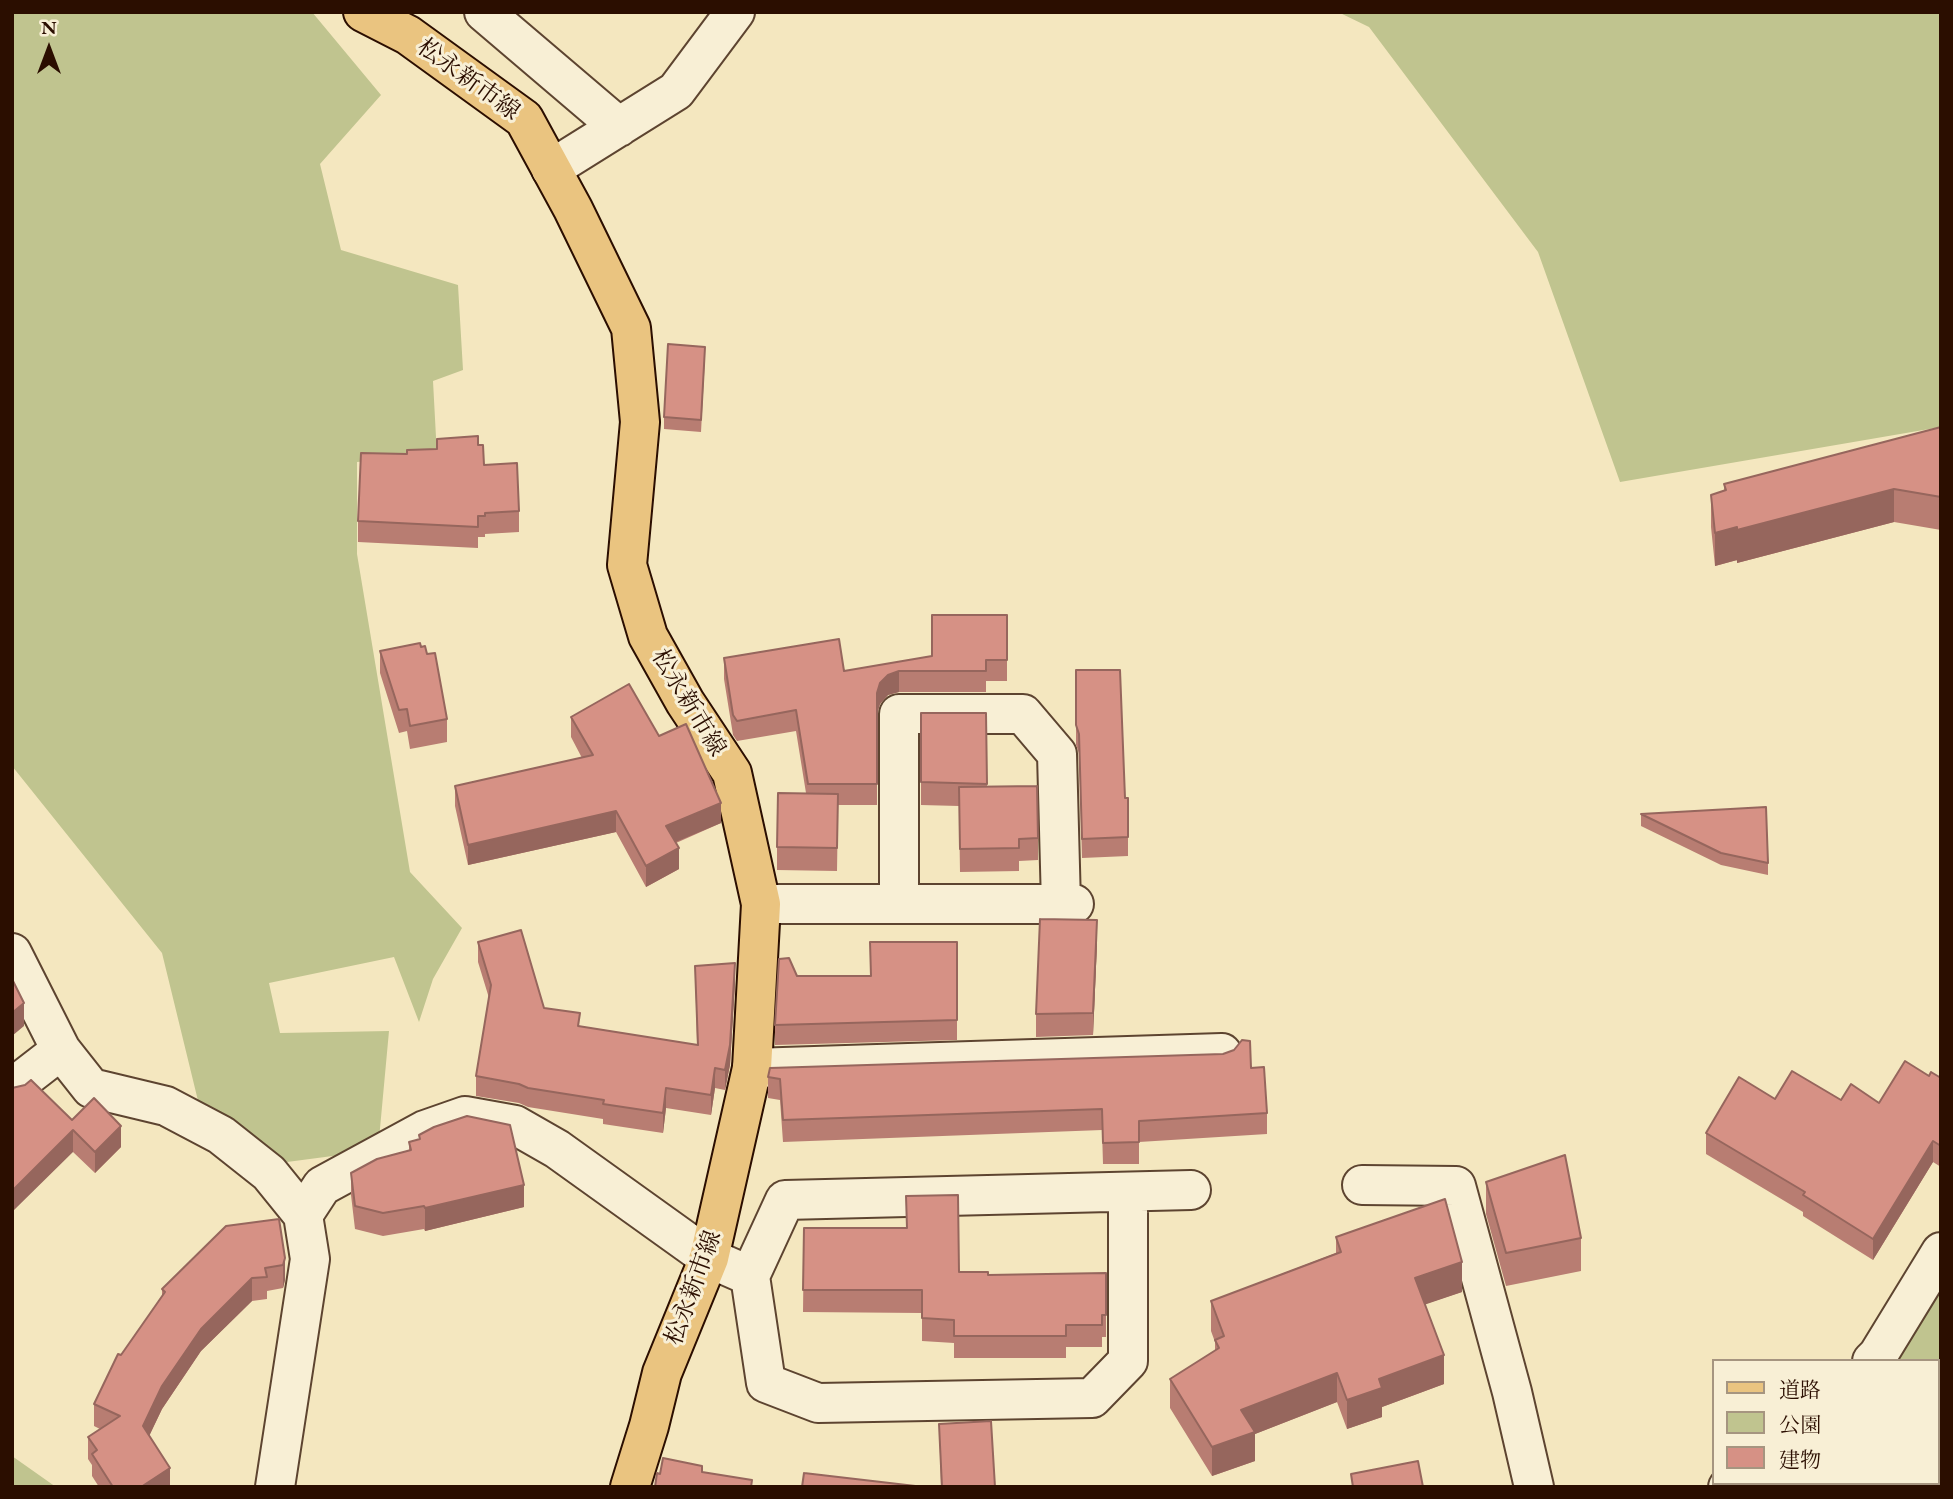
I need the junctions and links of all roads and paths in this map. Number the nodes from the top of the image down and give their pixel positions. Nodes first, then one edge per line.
1 (363, 12) edge
2 (484, 12) edge
3 (735, 12) edge
4 (619, 127) junction
5 (551, 169) junction
6 (761, 904) junction
7 (899, 904) junction
8 (12, 953) edge
9 (61, 1050) junction
10 (1222, 1053) edge
11 (752, 1068) junction
12 (12, 1088) edge
13 (1362, 1185) dead end
14 (1191, 1190) dead end
15 (1128, 1192) junction
16 (303, 1215) junction
17 (1941, 1252) edge
18 (709, 1258) junction
19 (750, 1276) junction
20 (1874, 1359) edge
21 (275, 1487) edge
22 (630, 1487) edge
23 (1534, 1487) edge

1 - 5 main road, 松永新市線
2 - 4 street
3 - 4 street
4 - 5 street
5 - 6 main road, 松永新市線
6 - 7 street
6 - 11 main road, 松永新市線
7 - 7 street
8 - 9 street
9 - 12 street
9 - 16 street
10 - 11 street
11 - 18 main road, 松永新市線
13 - 23 street
14 - 15 street
15 - 19 street
15 - 19 street
16 - 18 street
16 - 21 street
17 - 20 street
18 - 19 street
18 - 22 main road, 松永新市線

